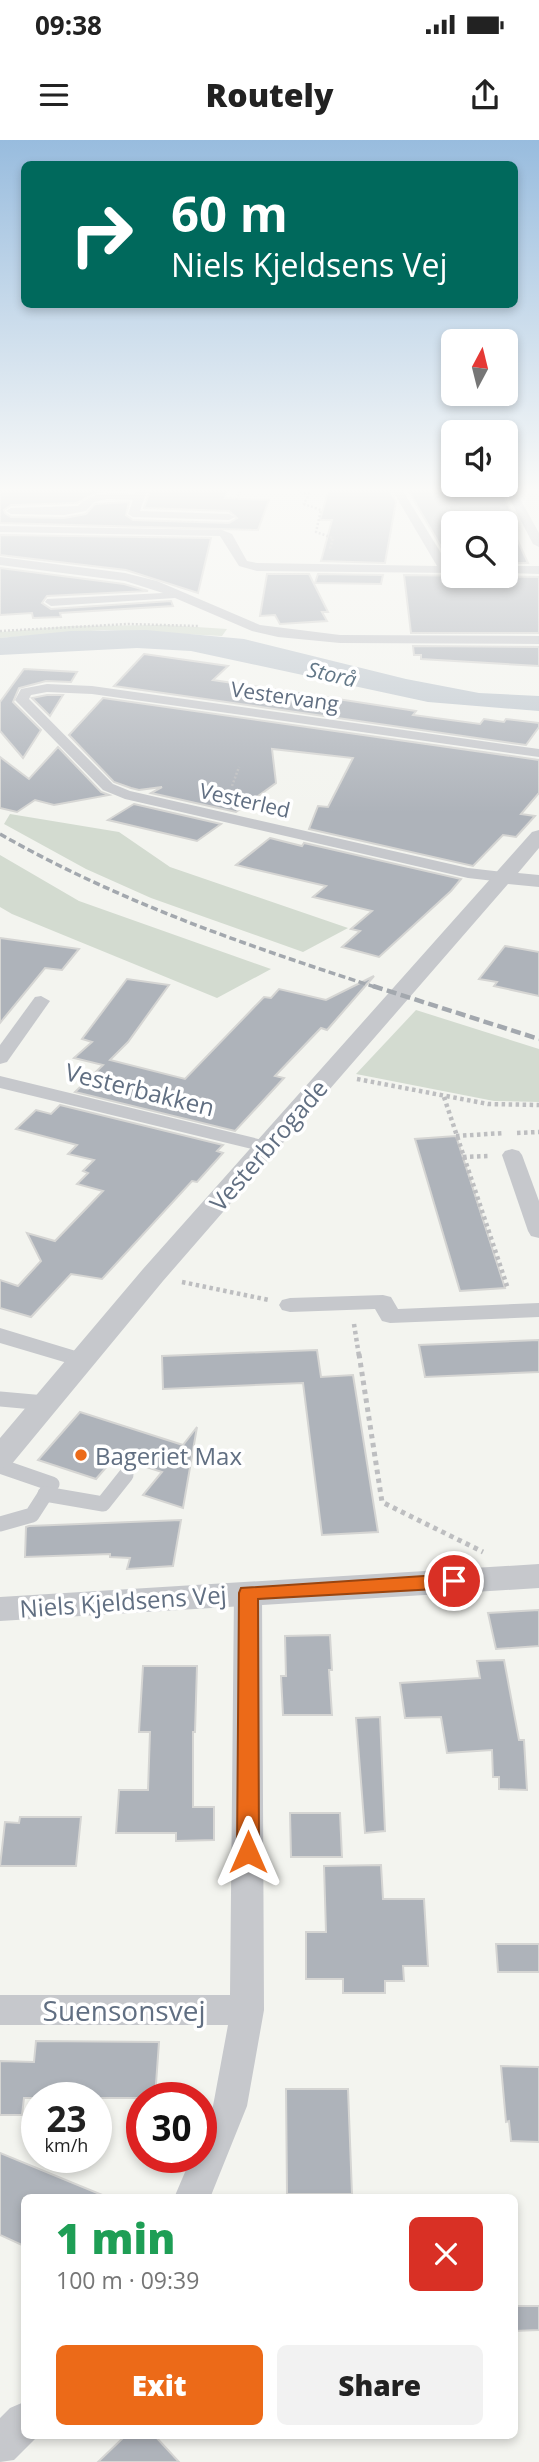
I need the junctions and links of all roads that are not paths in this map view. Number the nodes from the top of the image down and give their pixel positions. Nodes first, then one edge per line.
1 (173, 596) edge
2 (180, 596) edge
3 (51, 603) dead end
4 (539, 640) edge
5 (26, 692) joint
6 (539, 753) edge
7 (539, 836) edge
8 (503, 877) junction
9 (539, 881) edge
10 (41, 1001) dead end
11 (0, 1058) edge
12 (0, 1082) edge
13 (268, 1147) junction
14 (512, 1156) dead end
15 (539, 1231) edge
16 (290, 1305) road end
17 (539, 1310) edge
18 (0, 1335) edge
19 (81, 1360) junction
20 (0, 1399) edge
21 (46, 1403) junction
22 (0, 1458) edge
23 (0, 1465) edge
24 (126, 1475) dead end
25 (45, 1494) junction
26 (0, 1524) edge
27 (535, 1576) edge
28 (248, 1593) junction
29 (0, 1609) edge
30 (0, 2010) edge
31 (247, 2010) junction
32 (194, 2194) edge
33 (21, 2425) edge
34 (0, 2446) edge

1 - 3 street
2 - 4 street
5 - 6 street, Vestervang
5 - 8 street, Vesterled
7 - 8 street, Vesterbrogade
8 - 9 street
8 - 13 street, Vesterbrogade
10 - 11 street
12 - 13 street, Vesterbakken
13 - 19 street, Vesterbrogade
14 - 15 street
16 - 17 street
18 - 19 street
19 - 21 street, Vesterbrogade
20 - 21 lane
21 - 22 street, Vesterbrogade
23 - 25 lane
24 - 25 lane
25 - 26 lane
27 - 28 street, Niels Kjeldsens Vej
28 - 29 street, Niels Kjeldsens Vej
28 - 31 street
30 - 31 street, Suensonsvej
31 - 32 street
33 - 34 street

